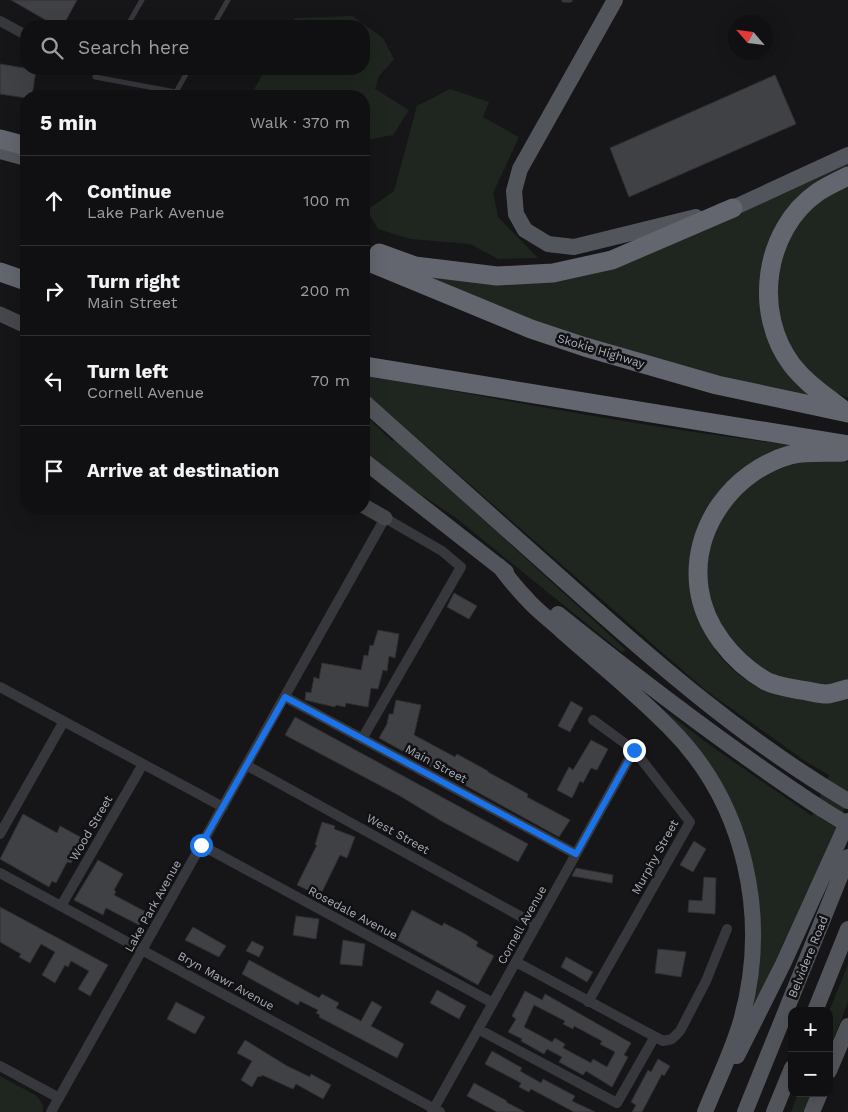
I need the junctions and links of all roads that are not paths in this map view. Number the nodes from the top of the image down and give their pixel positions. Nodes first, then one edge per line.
1 (142, 0) edge
2 (228, 0) edge
3 (564, 0) edge
4 (570, 0) edge
5 (615, 0) edge
6 (130, 20) edge
7 (216, 20) edge
8 (0, 21) edge
9 (20, 32) edge
10 (96, 75) edge
11 (186, 75) edge
12 (165, 90) edge
13 (177, 90) edge
14 (0, 139) edge
15 (20, 144) edge
16 (0, 151) edge
17 (848, 155) edge
18 (20, 156) edge
19 (848, 176) edge
20 (733, 208) junction
21 (370, 249) edge
22 (370, 262) edge
23 (0, 272) edge
24 (20, 279) edge
25 (0, 314) edge
26 (20, 323) edge
27 (370, 367) edge
28 (370, 407) edge
29 (848, 413) edge
30 (848, 445) edge
31 (848, 452) edge
32 (370, 466) edge
33 (370, 509) edge
34 (385, 518) junction
35 (499, 566) junction
36 (0, 687) edge
37 (848, 689) edge
38 (285, 697) junction
39 (593, 720) dead end
40 (64, 721) junction
41 (362, 739) junction
42 (634, 750) junction
43 (143, 764) junction
44 (246, 764) junction
45 (848, 800) edge
46 (223, 807) junction
47 (848, 823) edge
48 (0, 834) edge
49 (201, 845) junction
50 (576, 854) junction
51 (848, 858) edge
52 (0, 873) edge
53 (61, 906) junction
54 (536, 925) junction
55 (727, 929) dead end
56 (848, 929) edge
57 (142, 950) junction
58 (516, 962) junction
59 (588, 1002) junction
60 (493, 1003) junction
61 (817, 1007) edge
62 (847, 1028) edge
63 (478, 1029) junction
64 (654, 1038) junction
65 (833, 1061) edge
66 (0, 1066) edge
67 (788, 1078) edge
68 (818, 1097) edge
69 (59, 1098) junction
70 (435, 1111) edge
71 (51, 1112) edge
72 (705, 1112) edge
73 (709, 1112) edge
74 (745, 1112) edge
75 (774, 1112) edge
76 (812, 1112) edge

1 - 6 lane
2 - 7 lane
3 - 4 lane
5 - 20 main road
8 - 9 street
10 - 12 lane
11 - 13 lane
14 - 15 highway
16 - 18 main road
17 - 20 main road
19 - 29 highway
20 - 21 highway
22 - 29 highway, Skokie Highway
23 - 24 highway
25 - 26 street
27 - 30 highway
28 - 45 main road
31 - 37 highway
32 - 35 main road
33 - 34 street
34 - 38 street, Lake Park Avenue
34 - 41 street
35 - 47 main road, bridge
35 - 72 main road
36 - 40 street
38 - 41 street, Main Street
38 - 44 street, Lake Park Avenue
39 - 42 street, Murphy Street
40 - 43 street
40 - 48 street
41 - 50 street, Main Street
42 - 50 street, Cornell Avenue
42 - 59 street, Murphy Street
43 - 46 street
43 - 53 street, Wood Street
44 - 46 street, Lake Park Avenue
44 - 54 street, West Street
46 - 49 street, Lake Park Avenue
47 - 73 main road
49 - 57 street, Lake Park Avenue
49 - 60 street, Rosedale Avenue
50 - 54 street, Cornell Avenue
51 - 74 main road, Belvidere Road
52 - 53 street, Bryn Mawr Avenue
53 - 57 street, Bryn Mawr Avenue
54 - 58 street, Cornell Avenue
55 - 64 street
56 - 61 main road
57 - 69 street, Lake Park Avenue
57 - 70 street, Bryn Mawr Avenue
58 - 59 street
58 - 60 street, Cornell Avenue
59 - 64 street
60 - 63 street, Cornell Avenue
62 - 65 main road
63 - 64 street
63 - 70 street, Cornell Avenue
66 - 69 street
67 - 75 main road
68 - 76 main road
69 - 71 street, Lake Park Avenue

